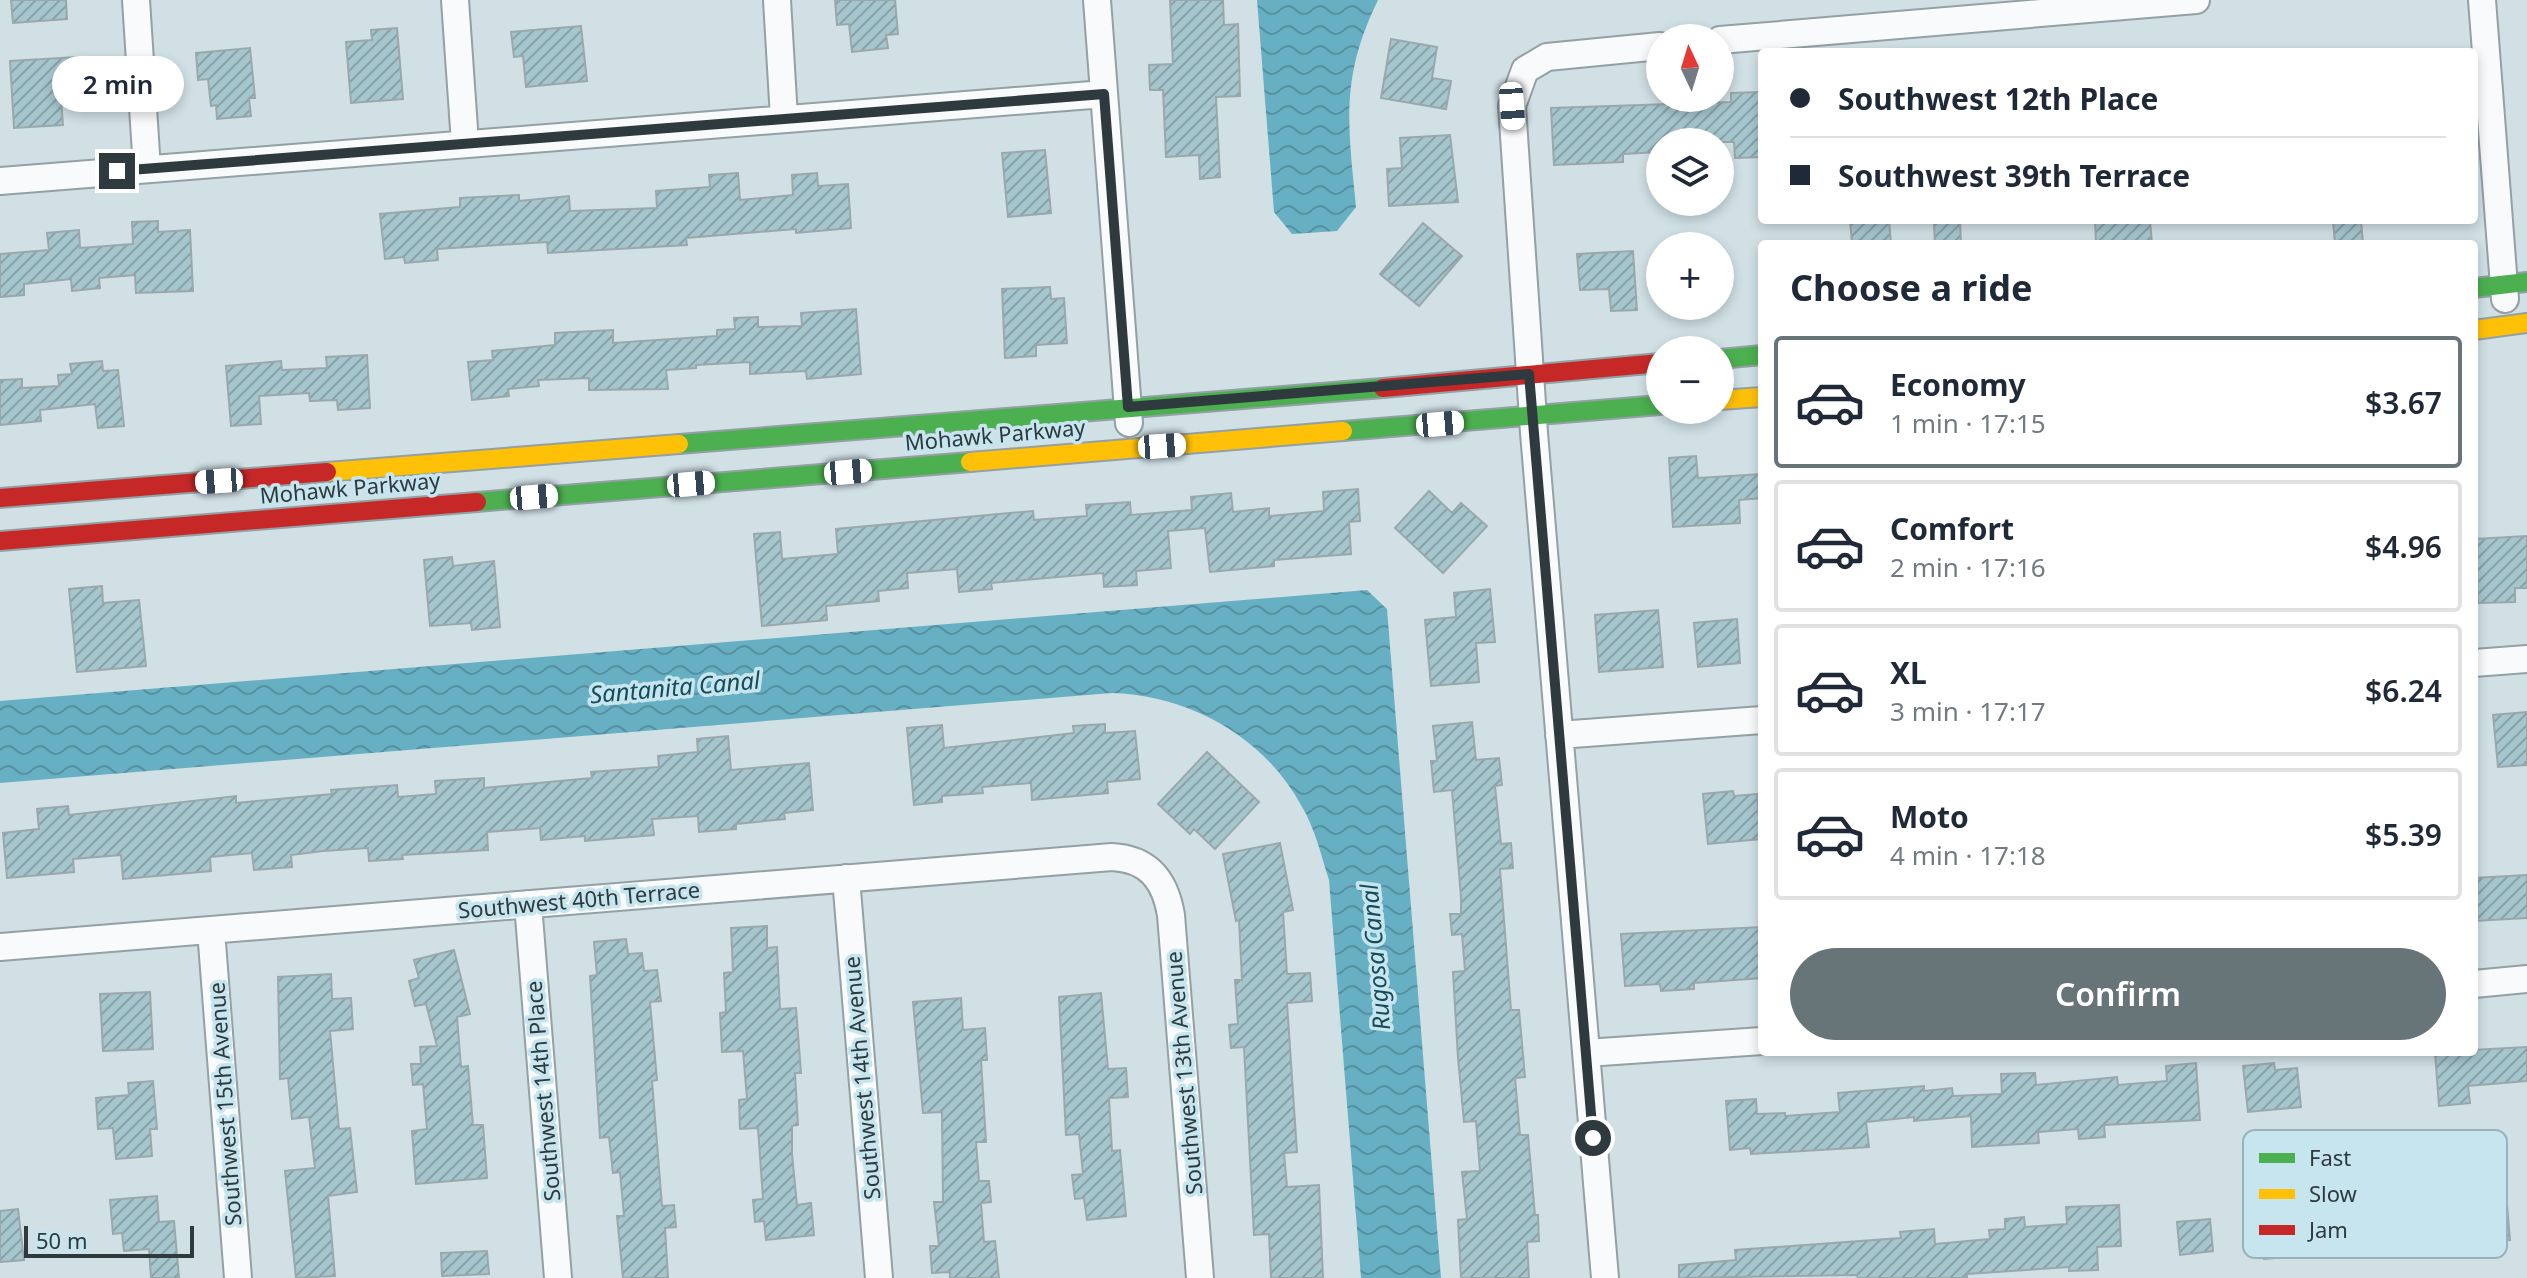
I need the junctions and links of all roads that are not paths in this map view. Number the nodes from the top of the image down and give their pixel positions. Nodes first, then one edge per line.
1 (136, 0) edge
2 (455, 0) edge
3 (777, 0) edge
4 (1097, 0) edge
5 (2196, 0) edge
6 (2482, 0) edge
7 (1734, 39) edge
8 (1646, 47) edge
9 (1104, 94) junction
10 (784, 118) junction
11 (465, 143) junction
12 (147, 169) junction
13 (0, 181) edge
14 (2515, 283) edge
15 (2478, 288) edge
16 (2517, 324) edge
17 (2478, 329) edge
18 (1758, 355) edge
19 (1734, 358) edge
20 (1646, 364) edge
21 (1529, 374) junction
22 (1758, 397) edge
23 (1734, 399) edge
24 (1646, 406) edge
25 (1128, 407) junction
26 (1533, 416) junction
27 (1131, 448) junction
28 (0, 498) edge
29 (0, 541) edge
30 (2527, 659) edge
31 (2478, 663) edge
32 (1758, 720) edge
33 (1559, 735) junction
34 (1154, 872) joint
35 (846, 878) junction
36 (528, 904) junction
37 (211, 930) junction
38 (0, 947) edge
39 (2527, 979) edge
40 (2478, 984) edge
41 (1758, 1041) edge
42 (1586, 1053) junction
43 (238, 1278) edge
44 (558, 1278) edge
45 (879, 1278) edge
46 (1200, 1278) edge
47 (1605, 1278) edge

1 - 12 street
2 - 11 street
3 - 10 street
4 - 9 street
5 - 7 street
6 - 14 street
8 - 21 street
9 - 10 street
9 - 25 street
10 - 11 street
11 - 12 street
12 - 13 street
14 - 15 street
14 - 16 street
16 - 17 street
18 - 19 street
20 - 21 street, Mohawk Parkway
21 - 25 street, Mohawk Parkway
21 - 26 street
22 - 23 street
24 - 26 street, Mohawk Parkway
25 - 27 street
25 - 28 street, Mohawk Parkway
26 - 27 street, Mohawk Parkway
26 - 33 street
27 - 29 street, Mohawk Parkway
30 - 31 street
32 - 33 street
33 - 42 street
34 - 35 street, Southwest 40th Terrace
34 - 46 street, Southwest 13th Avenue
35 - 36 street, Southwest 40th Terrace
35 - 45 street, Southwest 14th Avenue
36 - 37 street, Southwest 40th Terrace
36 - 44 street, Southwest 14th Place
37 - 38 street, Southwest 40th Terrace
37 - 43 street, Southwest 15th Avenue
39 - 40 street
41 - 42 street
42 - 47 street

